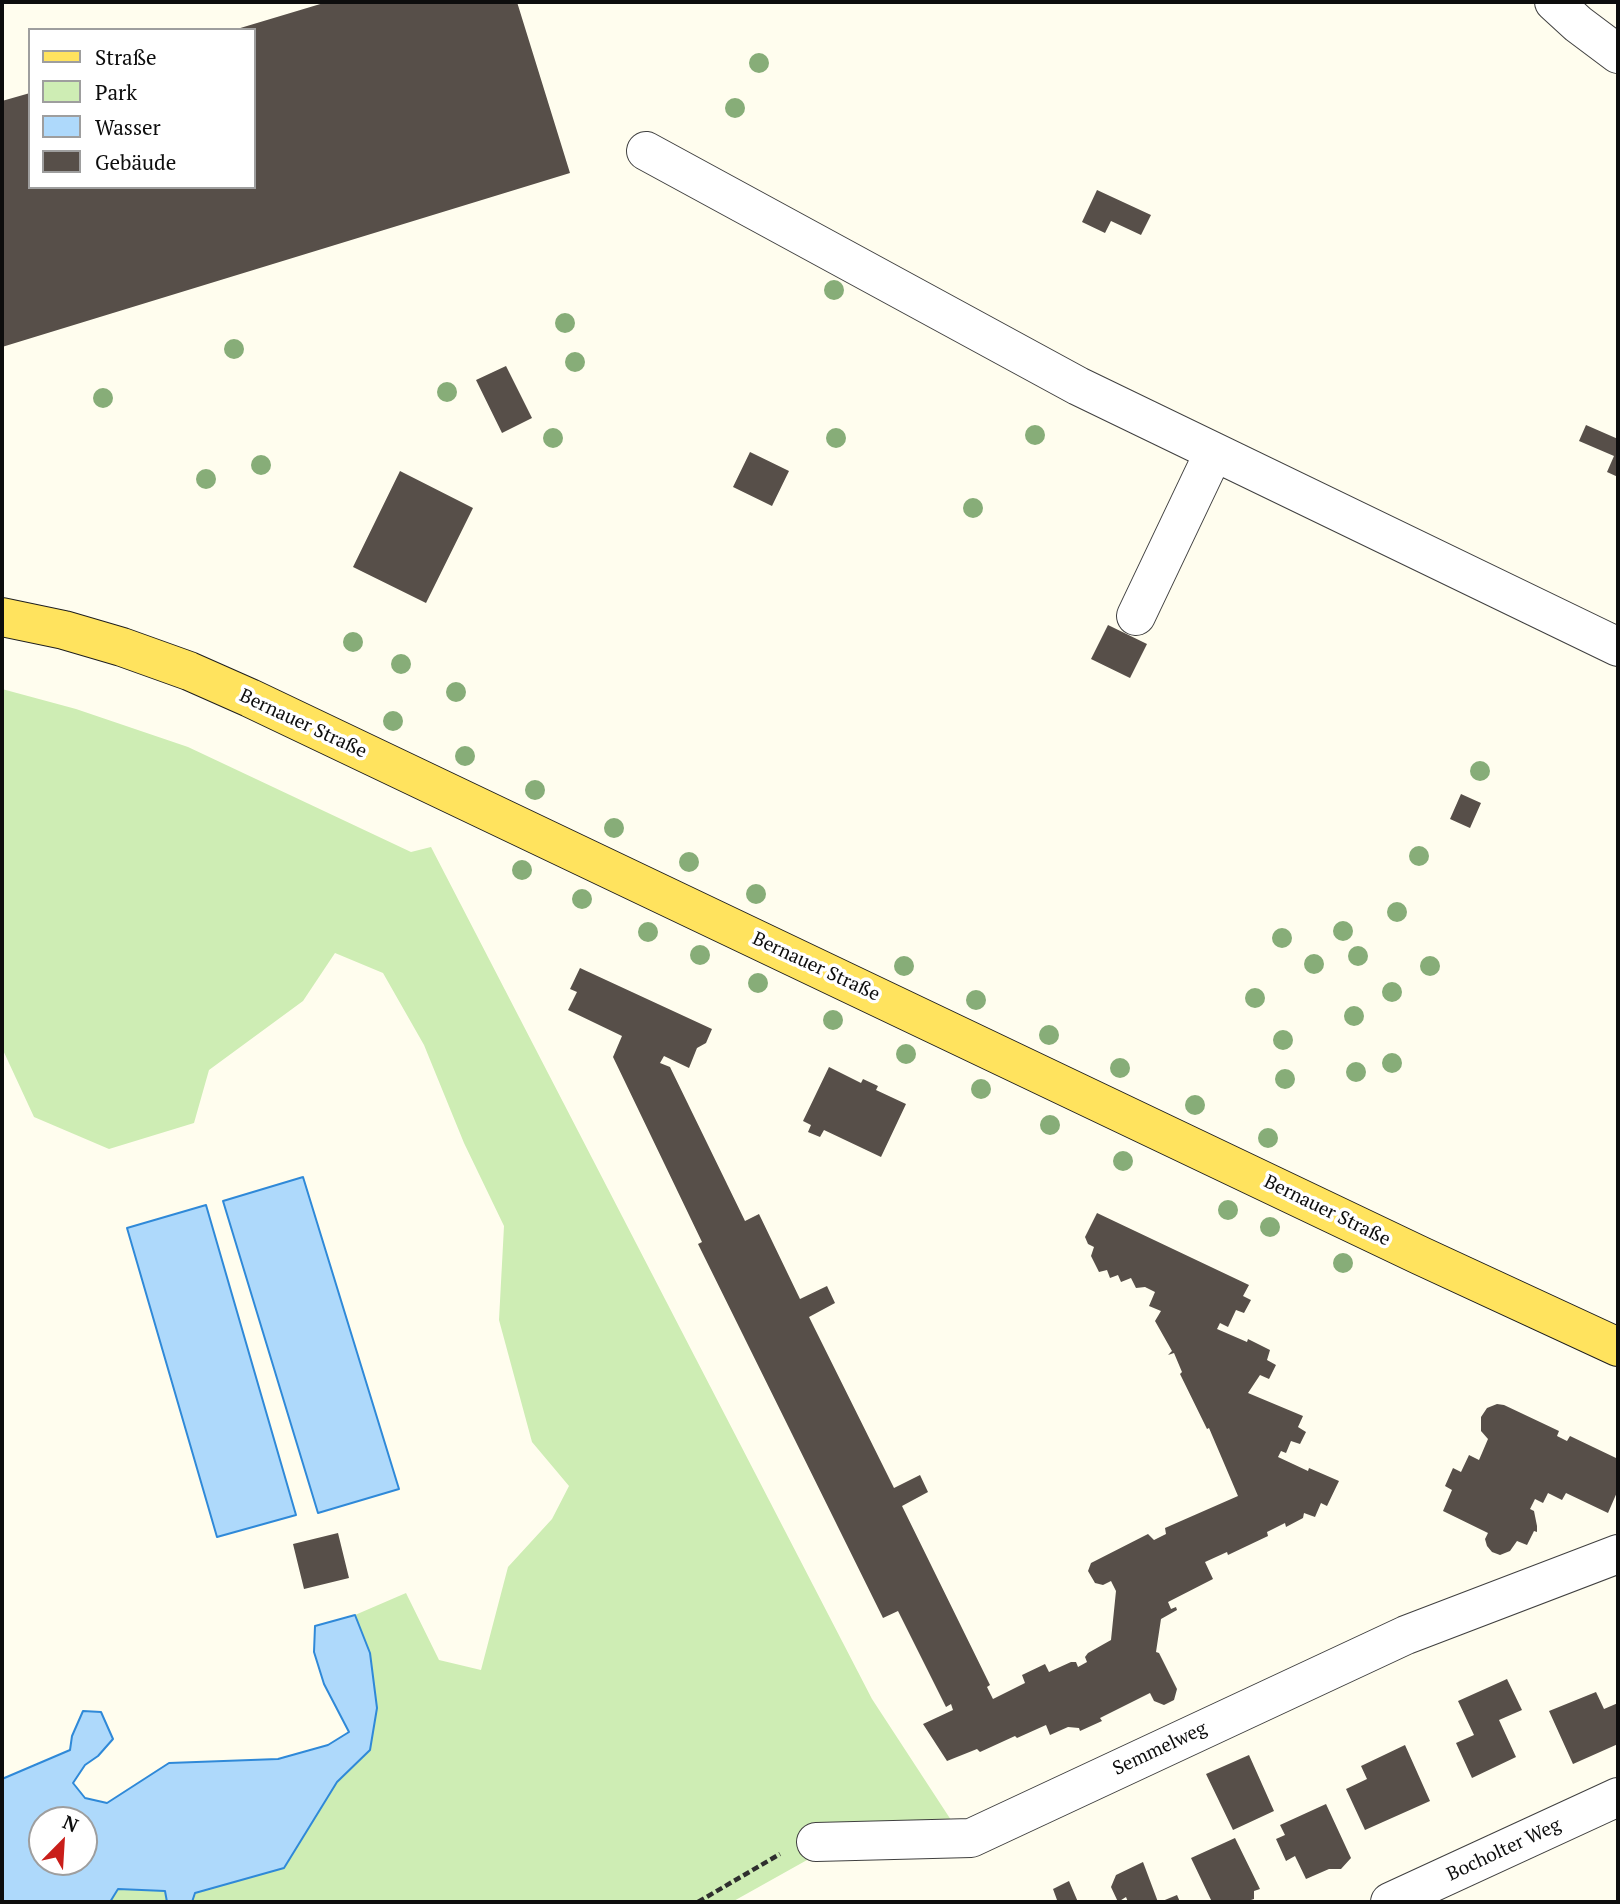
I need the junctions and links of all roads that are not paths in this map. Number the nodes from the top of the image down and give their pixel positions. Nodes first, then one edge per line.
1 (1554, 2) edge
2 (1618, 54) edge
3 (646, 151) dead end
4 (1214, 452) junction
5 (1136, 616) dead end
6 (2, 617) edge
7 (1618, 647) edge
8 (1618, 1347) edge
9 (1618, 1554) edge
10 (1618, 1797) edge
11 (816, 1842) road end
12 (1390, 1902) edge

1 - 2 street
3 - 4 street
4 - 5 street
4 - 7 street
6 - 8 main road, Bernauer Straße
9 - 11 street, Semmelweg
10 - 12 street, Bocholter Weg

